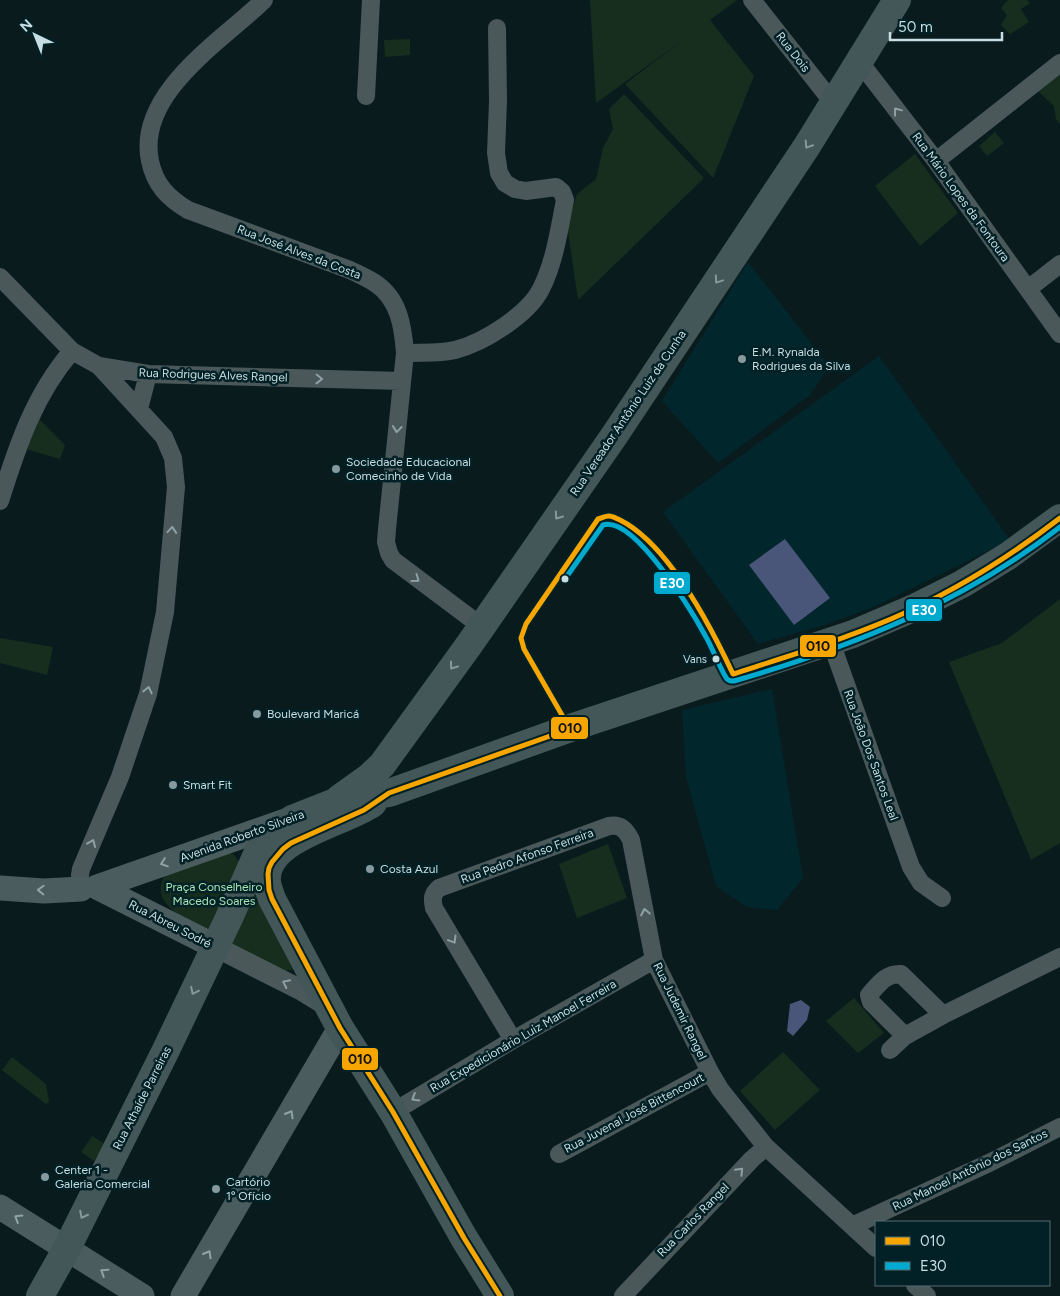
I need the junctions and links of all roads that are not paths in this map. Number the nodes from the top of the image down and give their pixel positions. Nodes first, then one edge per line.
1 (264, 0) edge
2 (371, 0) edge
3 (752, 0) edge
4 (895, 1) edge
5 (497, 28) dead end
6 (859, 62) junction
7 (1060, 63) edge
8 (366, 96) dead end
9 (834, 104) junction
10 (936, 161) junction
11 (1060, 264) edge
12 (0, 278) edge
13 (1028, 290) junction
14 (1060, 334) edge
15 (72, 352) junction
16 (405, 353) junction
17 (99, 366) junction
18 (148, 374) junction
19 (402, 380) junction
20 (139, 409) junction
21 (0, 501) edge
22 (1060, 518) edge
23 (482, 626) junction
24 (831, 642) junction
25 (389, 793) junction
26 (335, 802) junction
27 (292, 819) junction
28 (625, 830) joint
29 (0, 888) edge
30 (89, 888) junction
31 (942, 898) dead end
32 (216, 947) junction
33 (1060, 957) edge
34 (654, 960) junction
35 (942, 1015) junction
36 (334, 1017) junction
37 (905, 1036) junction
38 (513, 1040) junction
39 (890, 1050) dead end
40 (710, 1072) junction
41 (393, 1112) junction
42 (1060, 1127) edge
43 (766, 1147) junction
44 (559, 1154) dead end
45 (0, 1207) edge
46 (852, 1226) junction
47 (875, 1247) edge
48 (67, 1248) junction
49 (916, 1286) edge
50 (40, 1296) edge
51 (142, 1296) edge
52 (183, 1296) edge
53 (500, 1296) edge
54 (623, 1296) edge
55 (927, 1296) edge

1 - 16 street, Rua José Alves da Costa
2 - 8 street
3 - 9 street, Rua Dois
4 - 6 main road, Rua Vereador Antônio Luiz da Cunha
5 - 16 street
6 - 9 main road, Rua Vereador Antônio Luiz da Cunha
10 -> 6 street, Rua Mário Lopes da Fontoura
7 - 10 street
9 -> 23 main road, Rua Vereador Antônio Luiz da Cunha
10 - 13 street, Rua Mário Lopes da Fontoura
11 - 13 street
12 - 15 street, Rua Rodrigues Alves Rangel
13 - 14 street, Rua Mário Lopes da Fontoura
15 - 17 street, Rua Rodrigues Alves Rangel
15 - 21 street
16 - 19 street, Rua José Alves da Costa
17 - 18 street, Rua Rodrigues Alves Rangel
17 - 20 street
18 -> 19 street, Rua Rodrigues Alves Rangel
18 - 20 street
19 -> 23 street, Rua José Alves da Costa
30 -> 20 street
22 - 24 main road, Avenida Roberto Silveira
23 -> 26 main road, Rua Vereador Antônio Luiz da Cunha
24 - 25 main road, Avenida Roberto Silveira
24 - 31 street, Rua João Dos Santos Leal
25 - 26 main road, Avenida Roberto Silveira
25 - 36 main road, Avenida Roberto Silveira
26 - 27 main road, Avenida Roberto Silveira
27 -> 30 main road, Avenida Roberto Silveira
27 - 32 main road
34 -> 28 street, Rua Judemir Rangel
28 -> 38 street, Rua Pedro Afonso Ferreira
30 -> 29 main road, Rua Abreu Sodré
30 - 32 main road, Rua Abreu Sodré
36 -> 32 street, Rua Abreu Sodré
32 -> 48 main road, Rua Athaíde Parreiras
33 - 35 street
34 - 38 street, Rua Expedicionário Luiz Manoel Ferreira
34 - 40 street, Rua Judemir Rangel
35 - 37 street
35 - 37 street
36 - 41 main road
52 -> 36 main road
37 - 39 street
38 -> 41 street, Rua Expedicionário Luiz Manoel Ferreira
40 - 43 street, Rua Judemir Rangel
40 - 44 street, Rua Juvenal José Bittencourt
41 - 53 main road
42 - 46 street, Rua Manoel Antônio dos Santos
43 - 46 street
54 -> 43 street, Rua Carlos Rangel
48 -> 45 main road
46 - 47 street
48 - 50 main road, Rua Athaíde Parreiras
51 -> 48 main road
49 - 55 street

